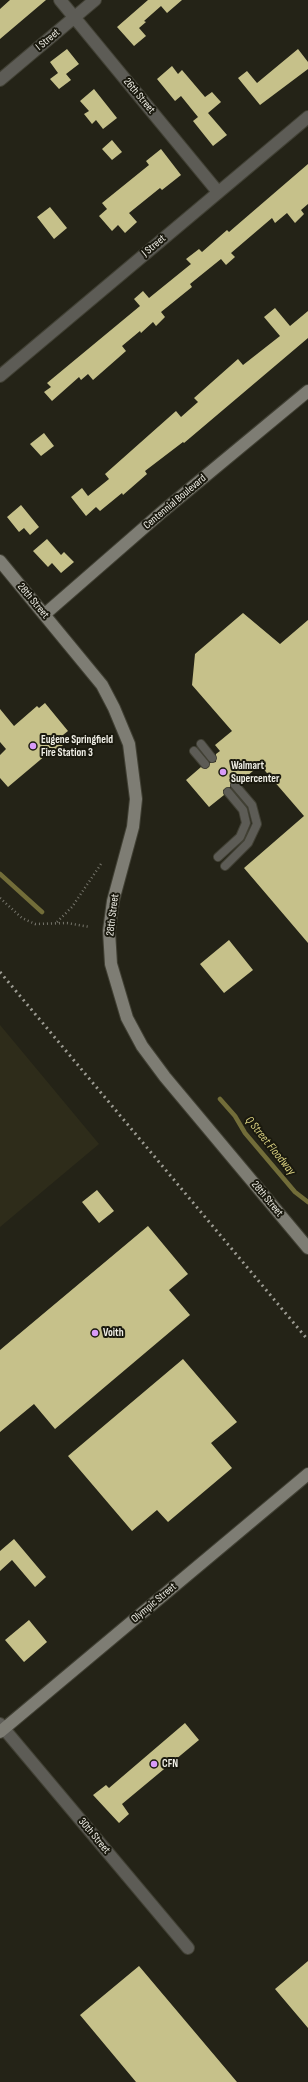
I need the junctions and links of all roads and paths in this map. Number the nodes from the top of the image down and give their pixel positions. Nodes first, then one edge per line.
1 (60, 0) edge
2 (95, 0) edge
3 (74, 18) junction
4 (0, 80) edge
5 (308, 117) edge
6 (218, 192) junction
7 (0, 376) edge
8 (308, 391) edge
9 (0, 561) edge
10 (45, 614) junction
11 (201, 744) dead end
12 (194, 751) dead end
13 (212, 758) dead end
14 (205, 764) dead end
15 (235, 785) dead end
16 (228, 792) dead end
17 (218, 857) dead end
18 (101, 864) dead end
19 (225, 866) dead end
20 (0, 898) edge
21 (56, 923) junction
22 (90, 927) dead end
23 (308, 1248) edge
24 (308, 1474) edge
25 (1, 1728) edge
26 (188, 1948) dead end

1 - 3 street, 26th Street
2 - 3 street, I Street
3 - 4 street, I Street
3 - 6 street, 26th Street
5 - 6 street, J Street
6 - 7 street, J Street
8 - 10 main road, Centennial Boulevard
9 - 10 main road, 28th Street
10 - 23 main road, 28th Street
11 - 13 lane
12 - 14 lane
15 - 19 lane
16 - 17 lane
18 - 21 path
20 - 21 path
21 - 22 path
24 - 25 main road, Olympic Street
25 - 26 street, 30th Street

